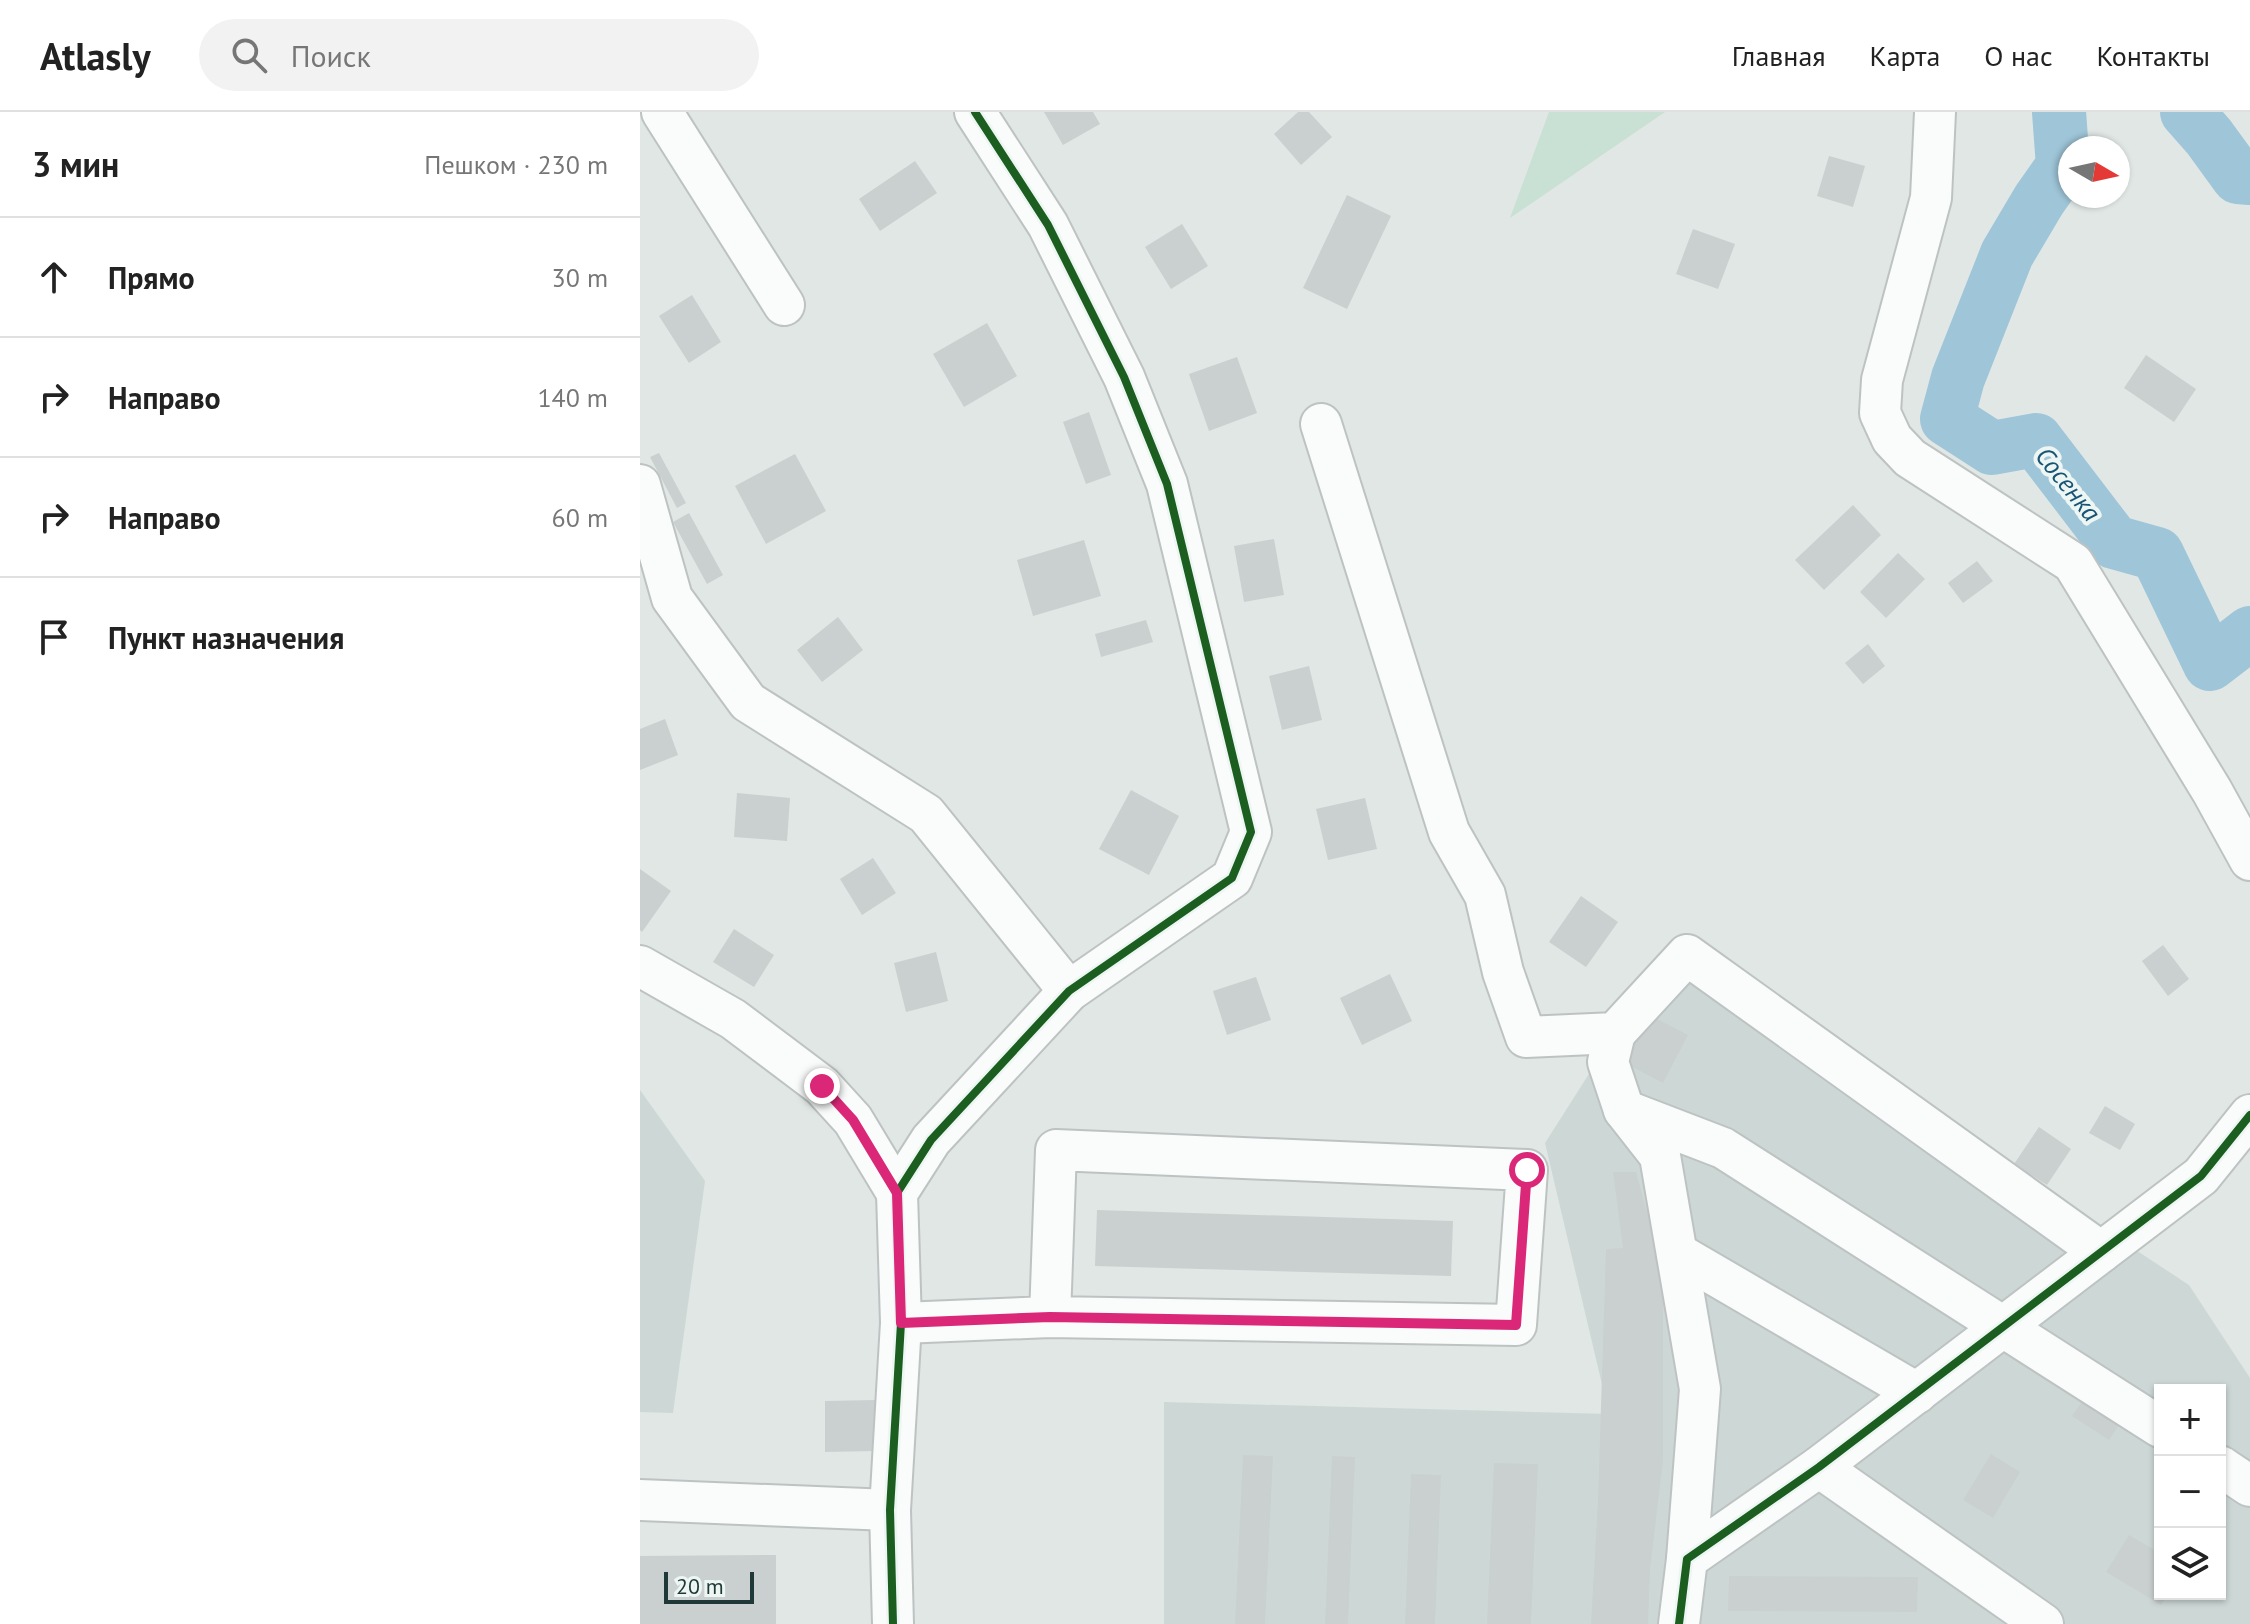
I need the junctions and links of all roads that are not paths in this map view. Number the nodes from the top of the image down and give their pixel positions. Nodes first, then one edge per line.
1 (662, 112) edge
2 (975, 112) edge
3 (1935, 112) edge
4 (784, 305) dead end
5 (1321, 424) dead end
6 (640, 485) edge
7 (2250, 860) edge
8 (640, 966) edge
9 (1069, 991) junction
10 (1615, 1033) junction
11 (1624, 1110) junction
12 (2250, 1115) edge
13 (897, 1193) junction
14 (2101, 1252) junction
15 (1677, 1253) junction
16 (1050, 1317) junction
17 (901, 1323) junction
18 (2004, 1326) junction
19 (1917, 1393) junction
20 (2154, 1423) edge
21 (1819, 1467) junction
22 (2226, 1470) edge
23 (2250, 1486) edge
24 (640, 1500) edge
25 (890, 1510) junction
26 (1687, 1559) junction
27 (893, 1624) edge
28 (1679, 1624) edge
29 (2043, 1624) edge

1 - 4 street
2 - 9 street
3 - 7 street
5 - 10 street
6 - 9 street
8 - 13 street
9 - 13 street
10 - 11 street
10 - 14 street
11 - 15 street
11 - 18 street
12 - 14 street
13 - 17 street
14 - 18 street
15 - 19 street
15 - 26 street
16 - 16 street
16 - 17 street
17 - 25 street
18 - 19 street
18 - 20 street
19 - 21 street
21 - 26 street
21 - 29 street
22 - 23 street
24 - 25 street
25 - 27 street
26 - 28 street

